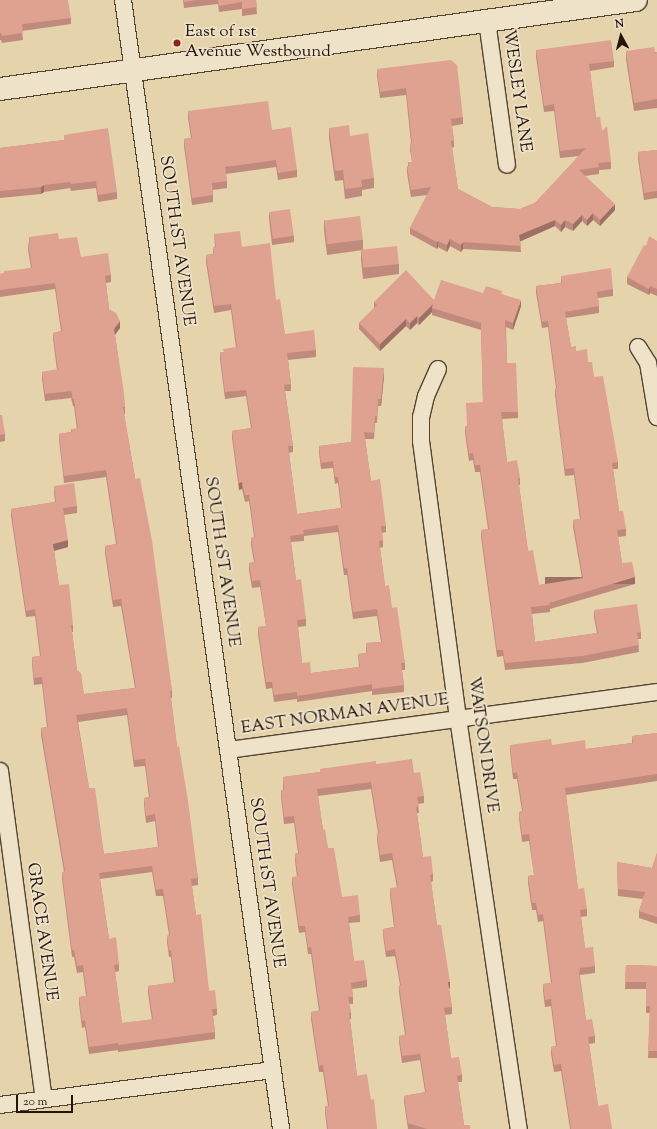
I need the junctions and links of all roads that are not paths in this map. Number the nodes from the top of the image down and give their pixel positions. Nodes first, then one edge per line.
1 (123, 0) edge
2 (636, 0) edge
3 (486, 21) junction
4 (133, 71) junction
5 (0, 89) edge
6 (507, 166) dead end
7 (638, 348) dead end
8 (438, 369) dead end
9 (657, 417) edge
10 (657, 692) edge
11 (458, 718) junction
12 (228, 750) junction
13 (0, 771) edge
14 (272, 1070) junction
15 (44, 1099) junction
16 (0, 1105) edge
17 (281, 1129) edge
18 (519, 1129) edge

1 - 4 street, SOUTH 1ST AVENUE
2 - 3 street
3 - 4 street
3 - 6 street, WESLEY LANE
4 - 5 street
4 - 12 street, SOUTH 1ST AVENUE
7 - 9 street
8 - 11 street, WATSON DRIVE
10 - 11 street, EAST NORMAN AVENUE
11 - 12 street, EAST NORMAN AVENUE
11 - 18 street, WATSON DRIVE
12 - 14 street, SOUTH 1ST AVENUE
13 - 15 street, GRACE AVENUE
14 - 15 street
14 - 17 street, SOUTH 1ST AVENUE
15 - 16 street

